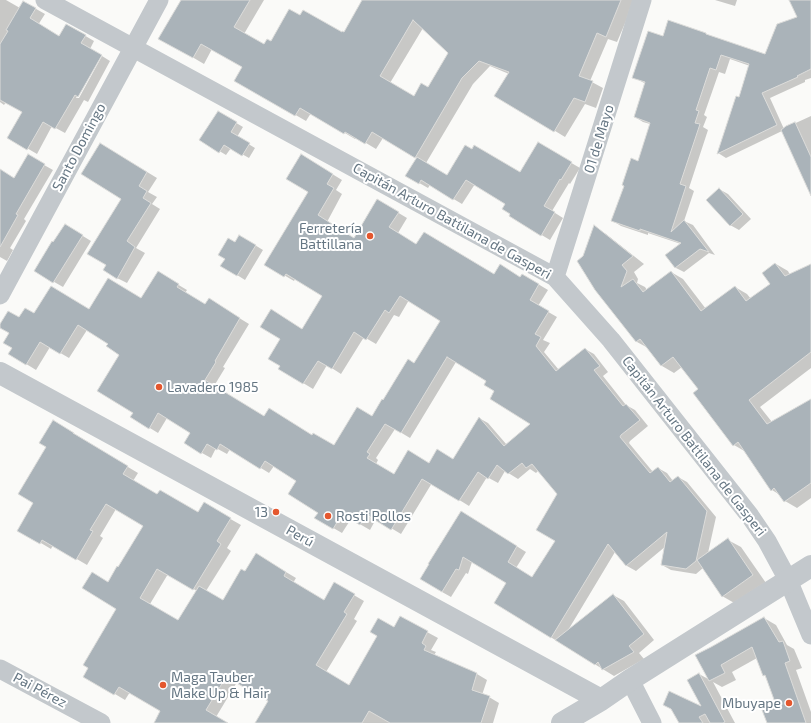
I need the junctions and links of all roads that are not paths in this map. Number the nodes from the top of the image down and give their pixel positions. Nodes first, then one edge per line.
1 (44, 0) edge
2 (159, 0) edge
3 (642, 0) edge
4 (133, 48) junction
5 (555, 277) junction
6 (0, 295) edge
7 (0, 373) edge
8 (811, 566) edge
9 (788, 580) junction
10 (811, 635) edge
11 (0, 669) edge
12 (630, 680) junction
13 (601, 700) junction
14 (101, 723) edge
15 (562, 723) edge
16 (652, 723) edge

1 - 4 street, Capitán Arturo Battilana de Gasperi
2 - 4 street, Santo Domingo
3 - 5 street, 01 de Mayo
4 - 5 street, Capitán Arturo Battilana de Gasperi
4 - 6 street, Santo Domingo
5 - 9 street, Capitán Arturo Battilana de Gasperi
7 - 13 street, Perú
8 - 9 street
9 - 10 street, Capitán Arturo Battilana de Gasperi
9 - 12 street
11 - 14 street, Pai Pérez
12 - 13 street
12 - 16 street
13 - 15 street

